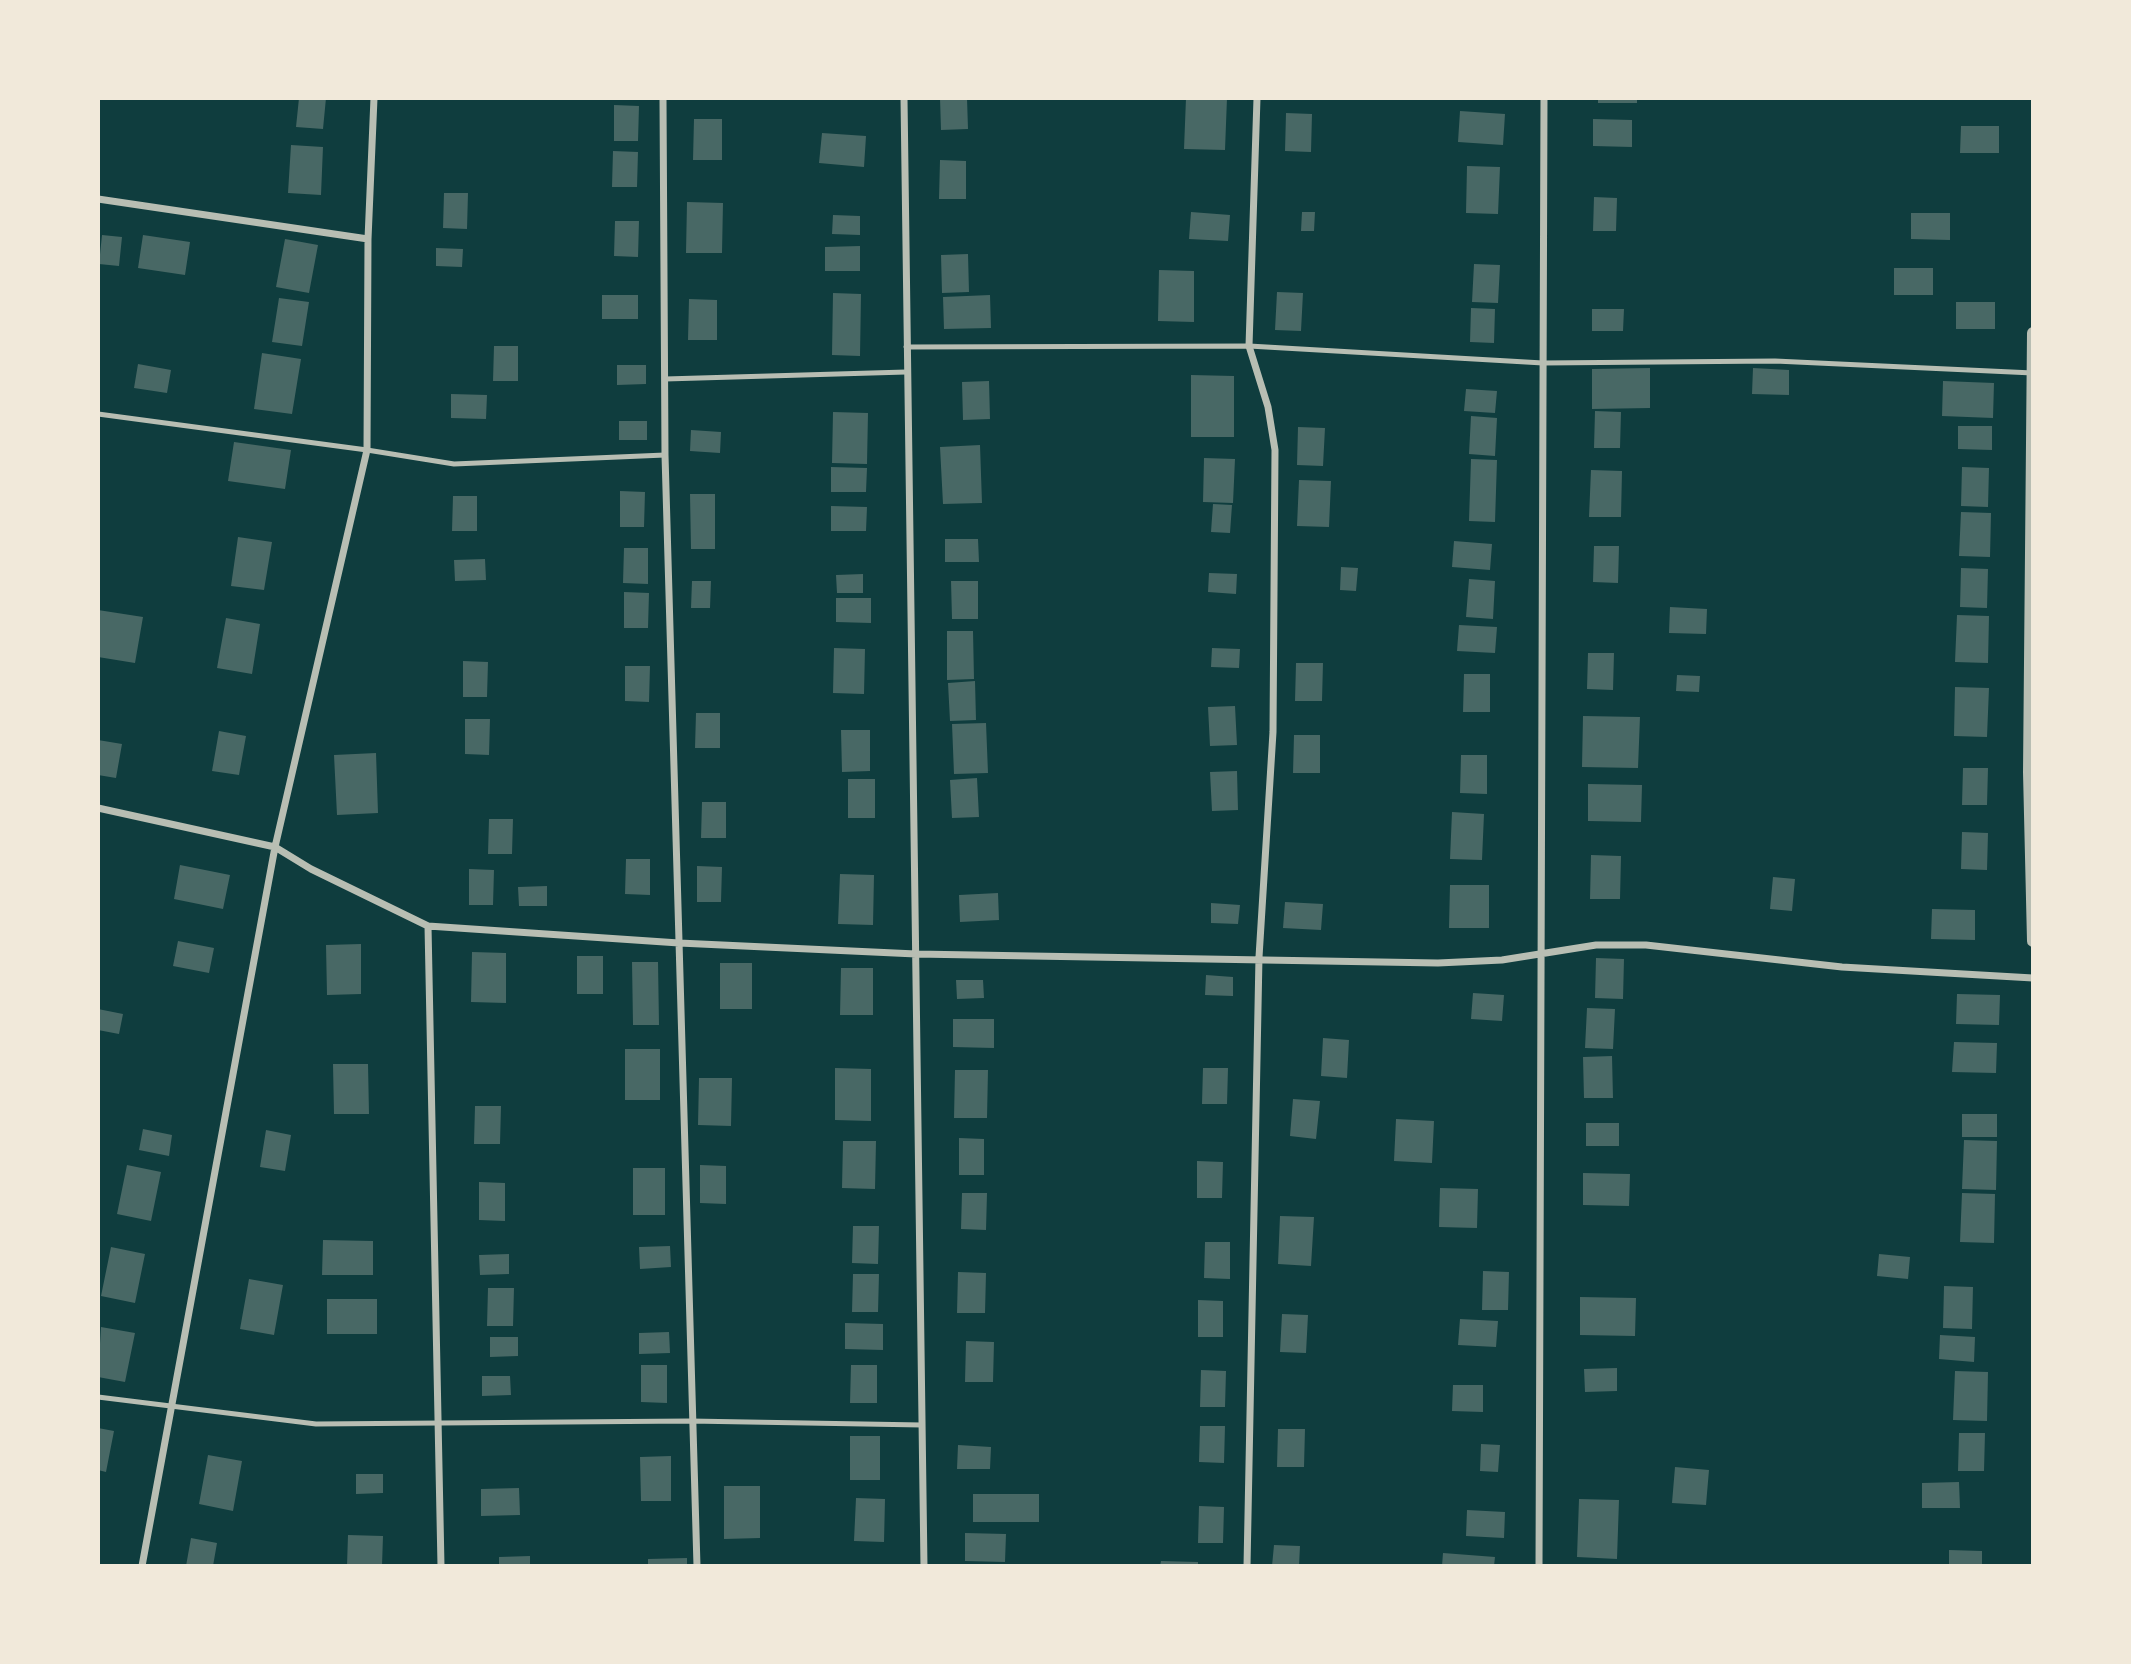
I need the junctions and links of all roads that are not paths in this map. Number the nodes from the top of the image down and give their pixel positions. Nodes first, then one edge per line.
1 (374, 98) edge
2 (663, 98) edge
3 (904, 98) edge
4 (1257, 98) edge
5 (1544, 98) edge
6 (98, 199) edge
7 (368, 239) junction
8 (2033, 333) edge
9 (1249, 346) junction
10 (905, 348) junction
11 (1543, 363) junction
12 (906, 372) junction
13 (2032, 372) edge
14 (665, 379) junction
15 (98, 414) edge
16 (367, 450) junction
17 (665, 455) junction
18 (2031, 772) edge
19 (98, 808) edge
20 (275, 847) junction
21 (428, 926) junction
22 (2033, 941) edge
23 (679, 943) junction
24 (1541, 953) junction
25 (916, 954) junction
26 (1259, 957) junction
27 (2033, 978) edge
28 (98, 1397) edge
29 (171, 1407) junction
30 (436, 1421) junction
31 (691, 1421) junction
32 (922, 1425) junction
33 (142, 1566) edge
34 (441, 1566) edge
35 (697, 1566) edge
36 (924, 1566) edge
37 (1247, 1566) edge
38 (1539, 1566) edge

1 - 7 street
2 - 14 street
3 - 10 street
4 - 9 street
5 - 11 street
6 - 7 street
7 - 16 street
8 - 13 street
9 - 10 lane
9 - 11 lane
9 - 26 street
10 - 12 street
11 - 13 lane
11 - 24 street
12 - 14 lane
12 - 25 street
13 - 18 street
14 - 17 street
15 - 16 lane
16 - 17 lane
16 - 20 street
17 - 23 street
18 - 22 street
19 - 20 street
20 - 21 street
20 - 29 street
21 - 23 street
21 - 30 street
23 - 25 street
23 - 31 street
24 - 26 street
24 - 27 street
24 - 38 street
25 - 26 street
25 - 32 street
26 - 37 street
28 - 29 lane
29 - 30 lane
29 - 33 street
30 - 31 lane
30 - 34 street
31 - 32 lane
31 - 35 street
32 - 36 street

